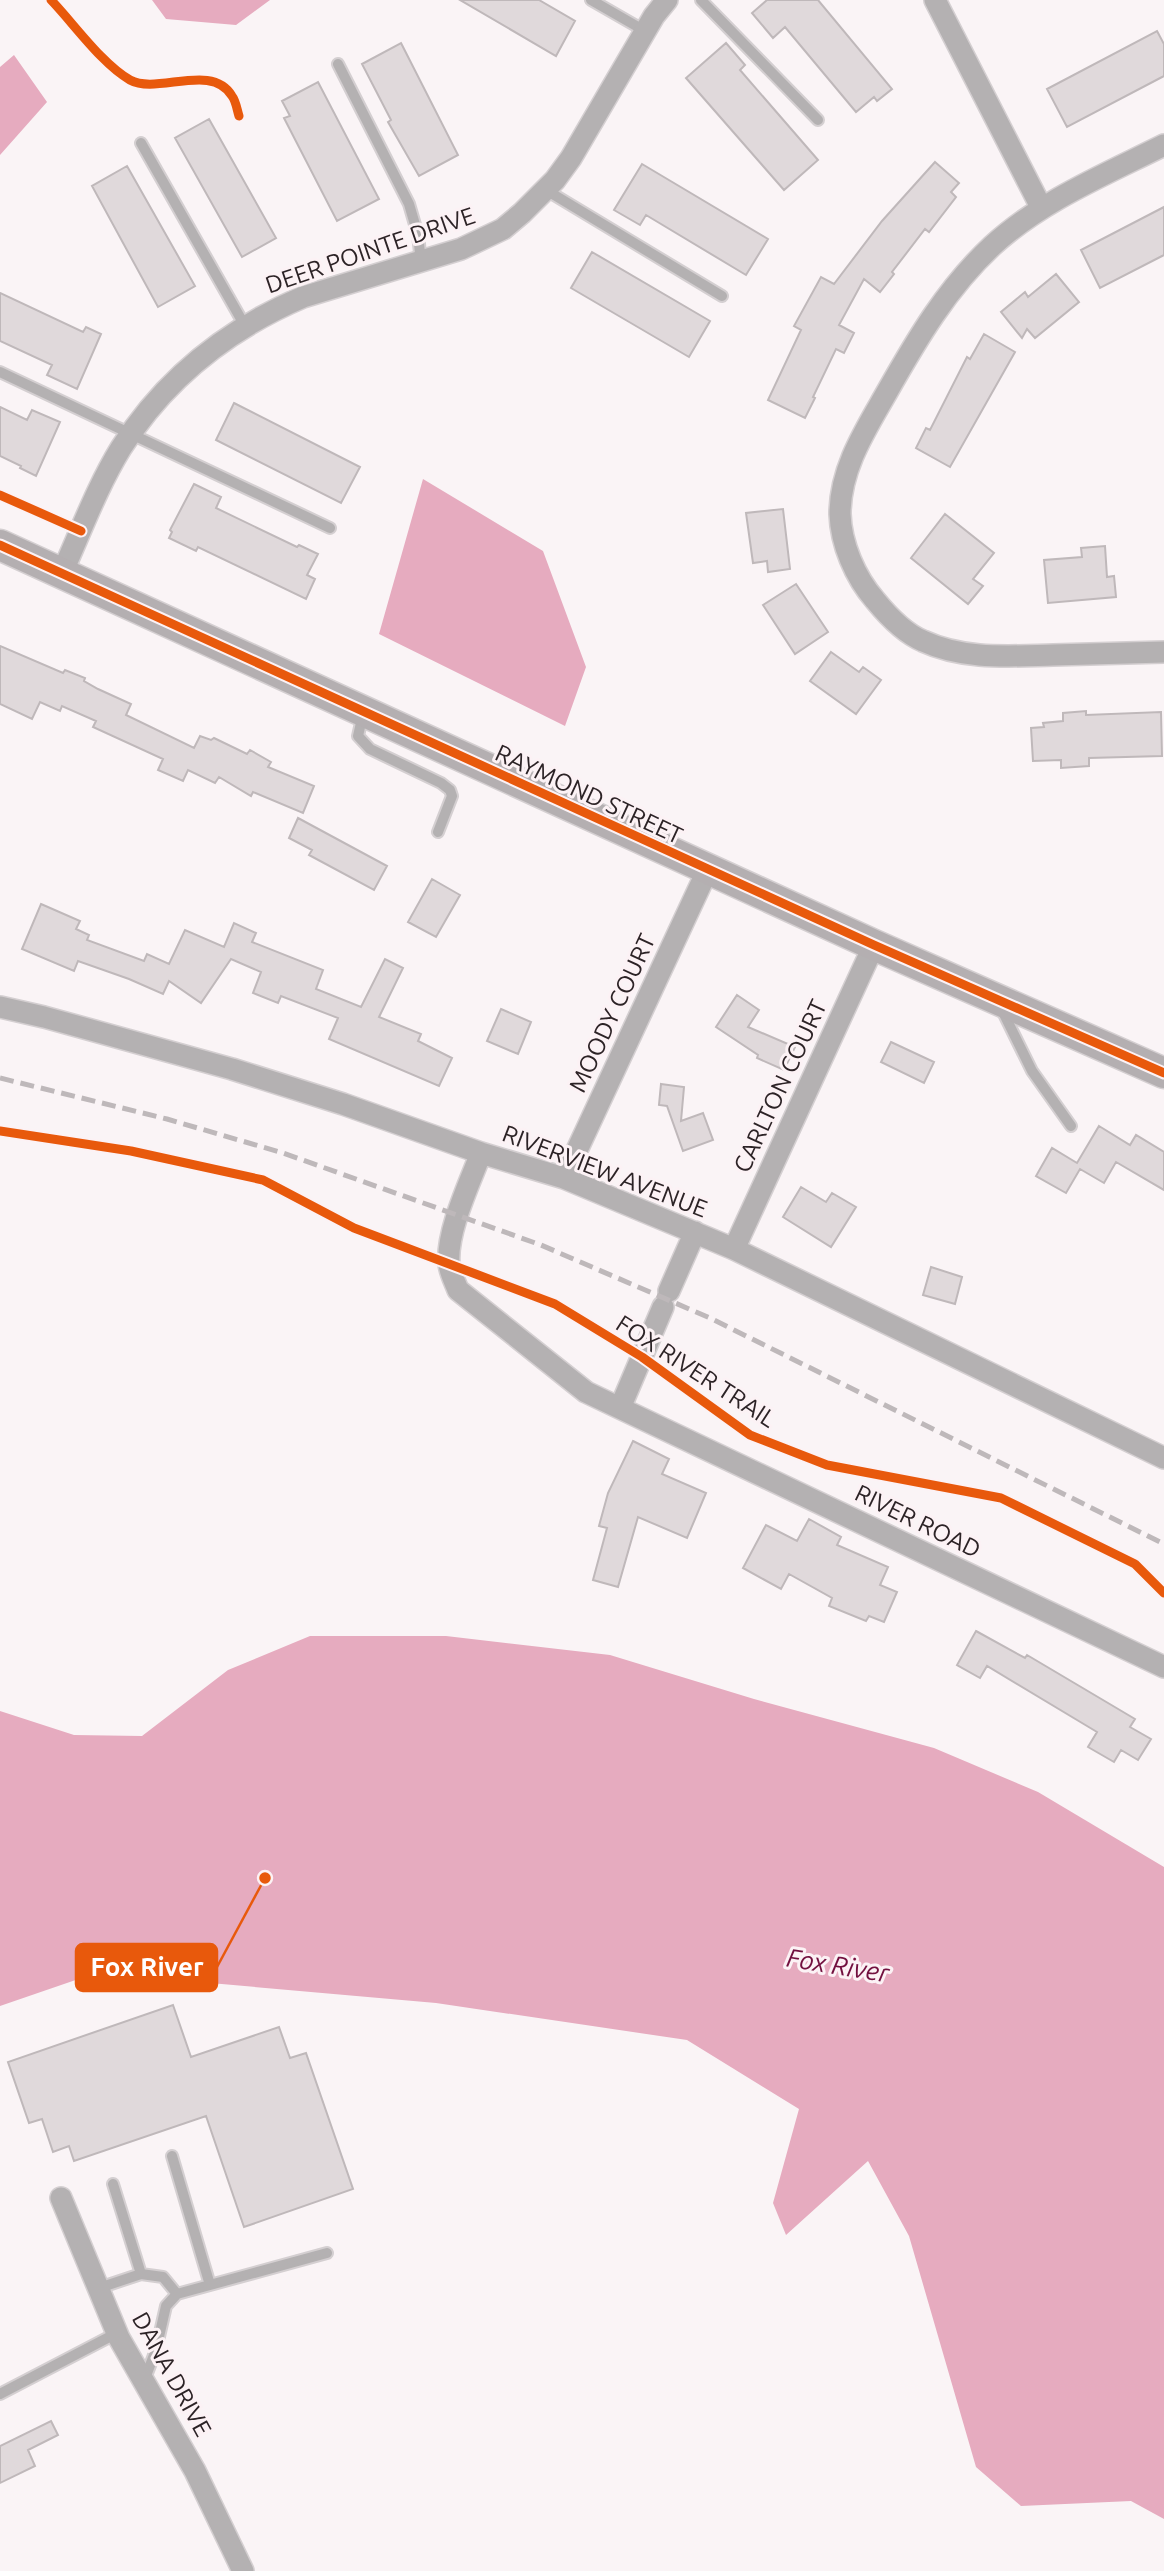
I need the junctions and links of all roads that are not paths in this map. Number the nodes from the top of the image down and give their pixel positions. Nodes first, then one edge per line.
1 (591, 0) edge
2 (667, 0) edge
3 (701, 0) edge
4 (935, 0) edge
5 (645, 31) junction
6 (338, 64) dead end
7 (818, 120) dead end
8 (141, 143) dead end
9 (1164, 145) edge
10 (546, 190) junction
11 (1041, 207) junction
12 (421, 262) junction
13 (722, 296) dead end
14 (245, 326) junction
15 (0, 372) edge
16 (131, 434) junction
17 (330, 528) dead end
18 (0, 545) edge
19 (62, 573) junction
20 (1164, 652) edge
21 (364, 711) junction
22 (438, 832) dead end
23 (709, 869) junction
24 (874, 945) junction
25 (997, 999) junction
26 (0, 1007) edge
27 (1164, 1073) edge
28 (1071, 1126) dead end
29 (481, 1153) junction
30 (564, 1178) junction
31 (695, 1232) junction
32 (734, 1249) junction
33 (620, 1408) junction
34 (1164, 1458) edge
35 (1164, 1667) edge
36 (172, 2156) dead end
37 (114, 2184) dead end
38 (61, 2198) dead end
39 (327, 2253) dead end
40 (141, 2274) junction
41 (210, 2285) junction
42 (99, 2288) junction
43 (177, 2294) junction
44 (117, 2333) junction
45 (144, 2381) junction
46 (0, 2394) edge
47 (243, 2571) edge

1 - 5 lane
2 - 5 street, DEER POINTE DRIVE
3 - 7 lane
4 - 11 street
5 - 10 street, DEER POINTE DRIVE
6 - 12 lane
8 - 14 lane
9 - 11 street
10 - 12 street, DEER POINTE DRIVE
10 - 13 lane
11 - 20 street
12 - 14 street, DEER POINTE DRIVE
14 - 16 street, DEER POINTE DRIVE
15 - 16 lane
16 - 17 lane
16 - 19 street, DEER POINTE DRIVE
18 - 19 street, RAYMOND STREET
19 - 21 street, RAYMOND STREET
21 - 22 lane
21 - 23 street, RAYMOND STREET
23 - 24 street, RAYMOND STREET
23 - 30 street, MOODY COURT
24 - 25 street, RAYMOND STREET
24 - 32 street, CARLTON COURT
25 - 27 street, RAYMOND STREET
25 - 28 lane
26 - 29 street, RIVERVIEW AVENUE
29 - 30 street, RIVERVIEW AVENUE
29 - 33 street, RIVER ROAD
30 - 31 street, RIVERVIEW AVENUE
31 - 32 street, RIVERVIEW AVENUE
31 - 33 street
32 - 34 street, RIVERVIEW AVENUE
33 - 35 street, RIVER ROAD
36 - 41 lane
37 - 40 lane
38 - 42 street, DANA DRIVE
39 - 41 lane
40 - 42 lane
40 - 43 lane
41 - 43 lane
42 - 44 street, DANA DRIVE
43 - 45 lane
44 - 45 street, DANA DRIVE
44 - 46 lane
45 - 47 street, DANA DRIVE

